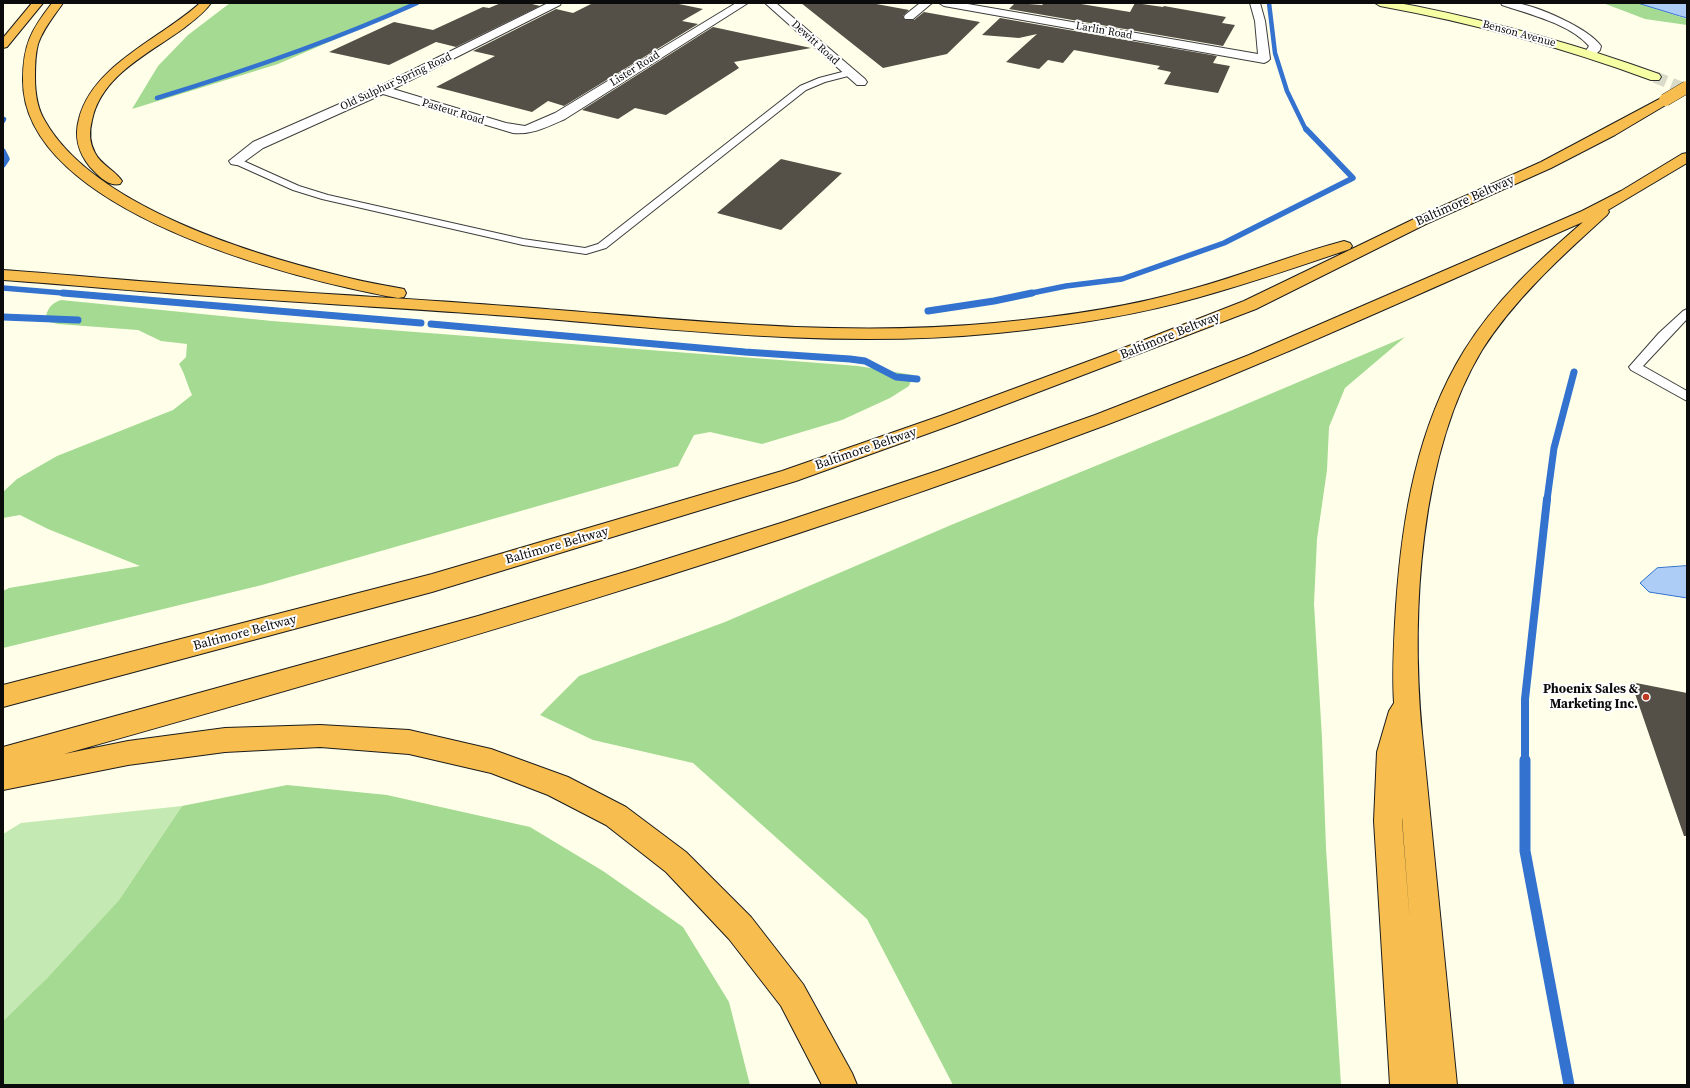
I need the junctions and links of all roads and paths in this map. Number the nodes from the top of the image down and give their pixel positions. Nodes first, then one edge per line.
1 (38, 3) edge
2 (58, 3) edge
3 (206, 3) edge
4 (556, 3) edge
5 (743, 3) edge
6 (770, 3) edge
7 (927, 3) edge
8 (944, 3) edge
9 (1255, 3) edge
10 (1380, 3) edge
11 (1506, 3) edge
12 (909, 17) dead end
13 (3, 45) edge
14 (1590, 54) junction
15 (849, 73) junction
16 (1655, 77) tunnel mouth
17 (861, 82) dead end
18 (1687, 87) edge
19 (382, 90) junction
20 (525, 130) joint
21 (1687, 157) edge
22 (236, 160) joint
23 (1614, 201) junction
24 (1421, 220) junction
25 (274, 262) junction
26 (3, 274) edge
27 (1687, 313) edge
28 (537, 314) junction
29 (1687, 397) edge
30 (3, 696) edge
31 (1406, 698) junction
32 (3, 759) edge
33 (3, 778) edge
34 (840, 1085) edge
35 (1407, 1085) edge
36 (1440, 1085) edge

1 - 13 highway
2 - 25 highway
3 - 25 highway
4 - 19 street, Old Sulphur Spring Road
5 - 20 street, Lister Road
6 - 15 street, Dewitt Road
7 - 12 street
8 - 9 street, Larlin Road
10 - 14 street, Benson Avenue
11 - 14 street
14 - 16 street, Benson Avenue
15 - 17 street, Dewitt Road
15 - 22 lane
18 - 24 highway, Baltimore Beltway, bridge
19 - 20 street, Pasteur Road
19 - 22 street, Old Sulphur Spring Road
21 - 23 highway
23 - 31 highway
23 - 32 highway
24 - 28 highway
24 - 30 highway, Baltimore Beltway
25 - 28 highway
26 - 28 highway
27 - 29 lane
31 - 35 highway
31 - 36 highway
33 - 34 highway

